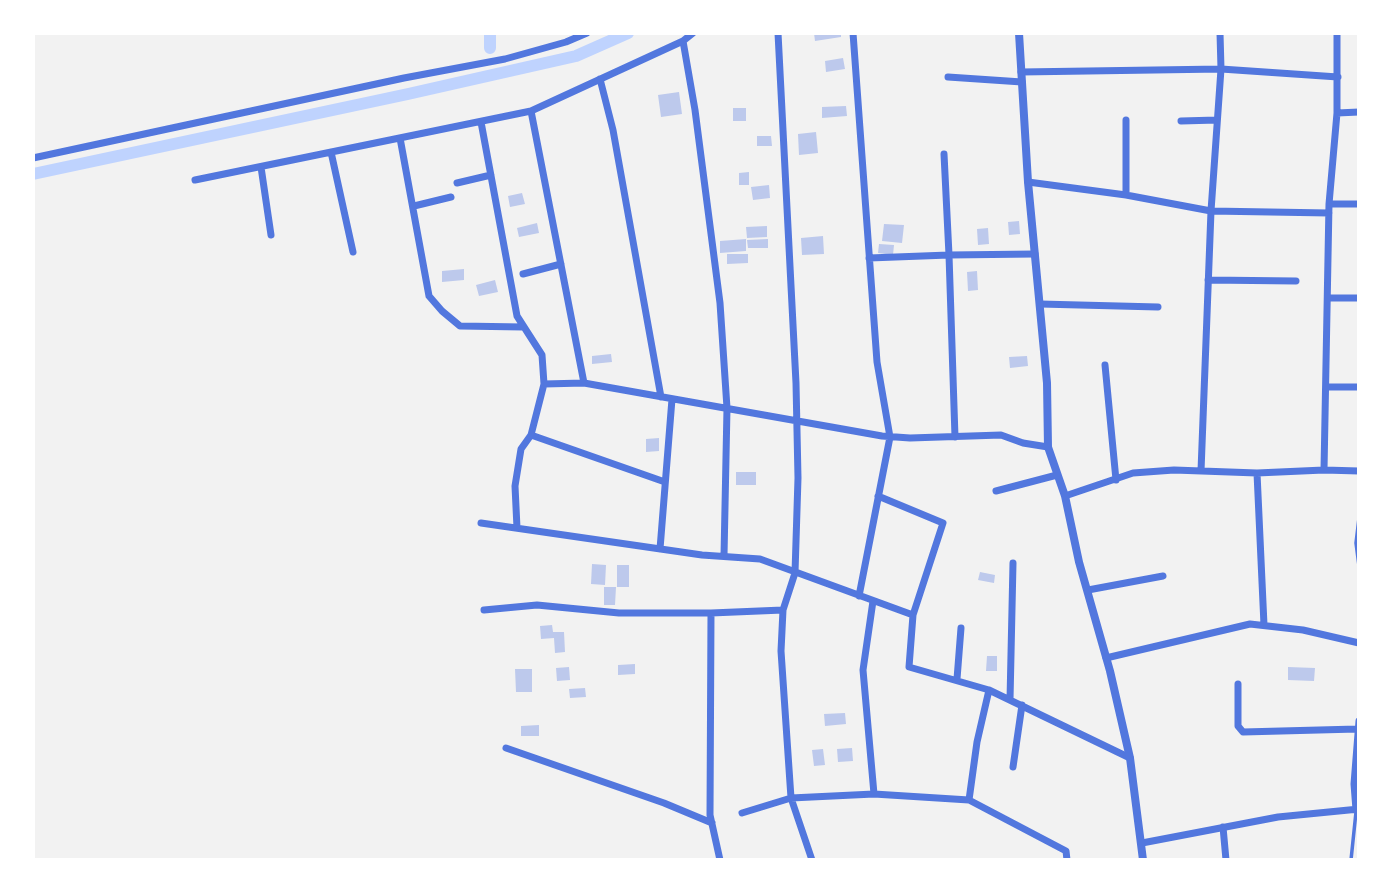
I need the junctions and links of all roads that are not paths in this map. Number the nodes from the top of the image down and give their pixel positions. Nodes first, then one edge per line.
1 (587, 33) edge
2 (693, 33) edge
3 (778, 33) edge
4 (853, 33) edge
5 (1019, 33) edge
6 (1220, 33) edge
7 (1337, 33) edge
8 (683, 41) junction
9 (1221, 69) junction
10 (1021, 72) junction
11 (948, 76) dead end
12 (1338, 77) junction
13 (600, 79) junction
14 (1022, 82) junction
15 (531, 111) junction
16 (1359, 112) edge
17 (1337, 113) junction
18 (1126, 120) dead end
19 (1217, 120) junction
20 (1181, 121) dead end
21 (481, 122) junction
22 (400, 138) junction
23 (331, 152) junction
24 (944, 154) dead end
25 (33, 158) edge
26 (261, 167) junction
27 (491, 174) junction
28 (195, 180) dead end
29 (1028, 182) junction
30 (457, 183) dead end
31 (1126, 195) junction
32 (451, 197) dead end
33 (1359, 204) edge
34 (414, 206) junction
35 (1329, 208) junction
36 (1211, 211) junction
37 (271, 235) dead end
38 (353, 253) dead end
39 (1035, 254) junction
40 (949, 255) junction
41 (869, 258) junction
42 (561, 264) junction
43 (523, 274) dead end
44 (1208, 280) junction
45 (1296, 281) dead end
46 (1328, 298) junction
47 (1359, 298) edge
48 (1040, 304) junction
49 (1158, 307) dead end
50 (523, 327) junction
51 (1105, 365) dead end
52 (584, 383) junction
53 (544, 384) junction
54 (1326, 387) junction
55 (1359, 387) edge
56 (660, 397) junction
57 (672, 399) junction
58 (727, 408) junction
59 (797, 420) junction
60 (531, 435) junction
61 (890, 437) junction
62 (955, 437) junction
63 (1048, 447) junction
64 (1324, 470) junction
65 (1201, 471) junction
66 (1359, 471) edge
67 (1257, 473) junction
68 (1058, 475) junction
69 (1116, 480) junction
70 (665, 482) junction
71 (996, 491) dead end
72 (878, 496) junction
73 (1065, 496) junction
74 (1359, 518) edge
75 (481, 523) dead end
76 (517, 528) junction
77 (660, 549) junction
78 (724, 556) junction
79 (1013, 563) dead end
80 (1359, 566) edge
81 (795, 573) junction
82 (1163, 576) dead end
83 (1088, 590) junction
84 (859, 596) junction
85 (873, 601) junction
86 (484, 610) dead end
87 (783, 610) junction
88 (711, 613) junction
89 (913, 615) junction
90 (1264, 625) junction
91 (961, 628) dead end
92 (1359, 643) edge
93 (1106, 658) junction
94 (957, 679) junction
95 (1238, 684) dead end
96 (989, 690) junction
97 (1010, 700) junction
98 (1022, 705) junction
99 (1358, 725) edge
100 (506, 748) dead end
101 (1130, 758) junction
102 (1013, 767) dead end
103 (874, 794) junction
104 (791, 798) junction
105 (969, 800) junction
106 (1357, 809) edge
107 (742, 813) dead end
108 (712, 823) junction
109 (1223, 827) junction
110 (1142, 843) junction
111 (720, 860) edge
112 (812, 860) edge
113 (1067, 860) edge
114 (1143, 860) edge
115 (1226, 860) edge
116 (1351, 860) edge

1 - 25 street
2 - 8 street
3 - 59 street
4 - 41 street
5 - 10 street
6 - 9 street
7 - 12 street
8 - 13 street
8 - 58 street
9 - 10 street
9 - 12 street
9 - 19 street
10 - 14 street
11 - 14 street
12 - 17 street
13 - 15 street
13 - 56 street
14 - 29 street
15 - 21 street
15 - 42 street
16 - 17 street
17 - 35 street
18 - 31 street
19 - 20 street
19 - 36 street
21 - 22 street
21 - 27 street
22 - 23 street
22 - 34 street
23 - 26 street
23 - 38 street
24 - 40 street
26 - 28 street
26 - 37 street
27 - 30 street
27 - 50 street
29 - 31 street
29 - 39 street
31 - 36 street
32 - 34 street
33 - 35 street
34 - 50 street
35 - 36 street
35 - 46 street
36 - 44 street
39 - 40 street
39 - 48 street
40 - 41 street
40 - 62 street
41 - 61 street
42 - 43 street
42 - 52 street
44 - 45 street
44 - 65 street
46 - 47 street
46 - 54 street
48 - 49 street
48 - 63 street
50 - 53 street
51 - 69 street
52 - 53 street
52 - 56 street
53 - 60 street
54 - 55 street
54 - 64 street
56 - 57 street
57 - 58 street
57 - 70 street
58 - 59 street
58 - 78 street
59 - 61 street
59 - 81 street
60 - 70 street
60 - 76 street
61 - 62 street
61 - 72 street
62 - 63 street
63 - 68 street
64 - 66 street
64 - 67 street
65 - 67 street
65 - 69 street
67 - 90 street
68 - 71 street
68 - 73 street
69 - 73 street
70 - 77 street
72 - 84 street
72 - 89 street
73 - 83 street
74 - 80 lane
75 - 76 street
76 - 77 street
77 - 78 street
78 - 81 street
79 - 97 street
81 - 84 street
81 - 87 street
82 - 83 street
83 - 93 street
84 - 85 street
85 - 89 street
85 - 103 street
86 - 88 street
87 - 88 street
87 - 104 street
88 - 108 street
89 - 94 street
90 - 92 street
90 - 93 street
91 - 94 street
93 - 101 street
94 - 96 street
95 - 99 street
96 - 97 street
96 - 105 street
97 - 98 street
98 - 101 street
98 - 102 street
99 - 106 street
100 - 108 street
101 - 110 street
103 - 104 street
103 - 105 street
104 - 107 street
104 - 112 street
105 - 113 street
106 - 109 street
106 - 116 lane
108 - 111 street
109 - 110 street
109 - 115 street
110 - 114 street

